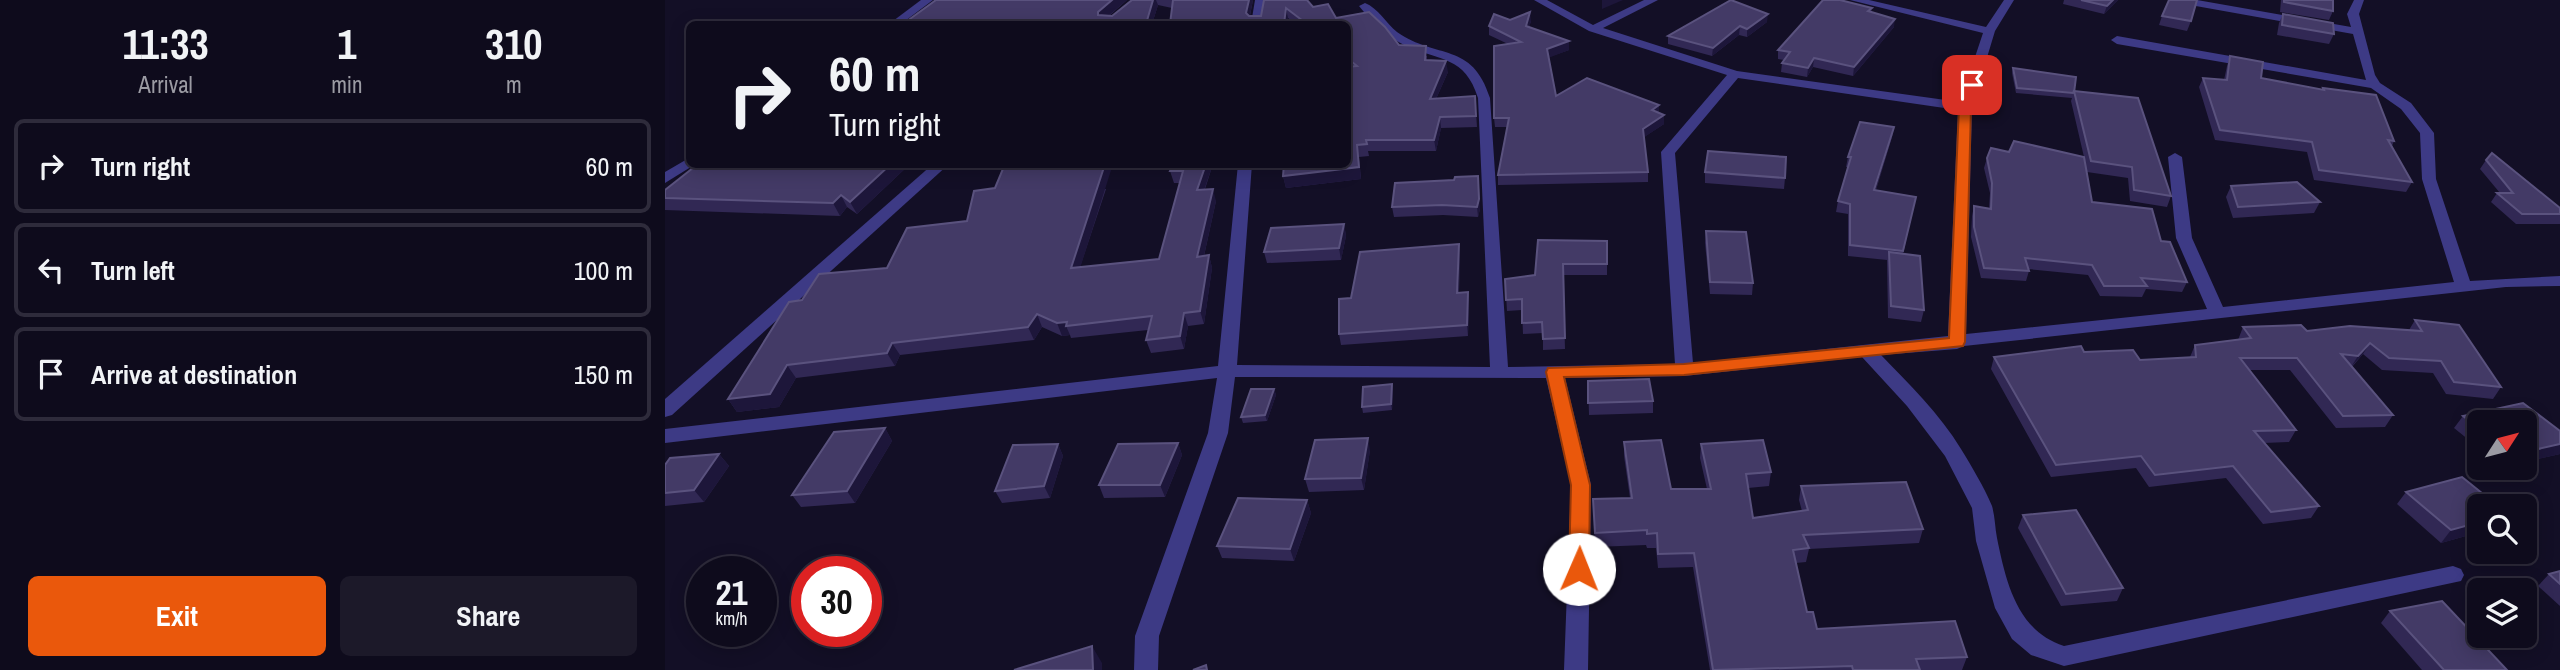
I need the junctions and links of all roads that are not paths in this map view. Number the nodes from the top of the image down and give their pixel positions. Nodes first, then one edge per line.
1 (928, 0) edge
2 (1259, 0) edge
3 (1539, 0) edge
4 (1653, 0) edge
5 (1855, 0) edge
6 (2009, 0) edge
7 (2179, 0) edge
8 (2360, 0) edge
9 (1365, 6) dead end
10 (898, 21) edge
11 (1257, 21) edge
12 (1593, 29) junction
13 (1989, 31) junction
14 (2358, 32) junction
15 (2117, 40) dead end
16 (1735, 74) junction
17 (2375, 85) junction
18 (1965, 107) junction
19 (2175, 157) dead end
20 (686, 164) edge
21 (938, 168) edge
22 (1245, 168) edge
23 (665, 179) edge
24 (2560, 281) edge
25 (2464, 287) junction
26 (2218, 314) junction
27 (1957, 342) junction
28 (1867, 351) junction
29 (1684, 370) junction
30 (1227, 371) junction
31 (1554, 372) junction
32 (1499, 373) junction
33 (665, 410) edge
34 (665, 436) edge
35 (2453, 575) dead end
36 (1146, 670) edge
37 (1576, 670) edge

1 - 10 street
2 - 11 street
3 - 12 street
4 - 12 street
5 - 13 street
6 - 13 street
7 - 14 street
8 - 14 street
9 - 32 street
12 - 16 street
13 - 18 street
14 - 17 street
15 - 17 street
16 - 18 street
16 - 29 street
17 - 25 street
18 - 27 street
19 - 26 street
20 - 23 street
21 - 33 street
22 - 30 street
24 - 25 street
25 - 26 street
26 - 27 street
27 - 28 street
28 - 29 street
28 - 35 street
29 - 31 street
30 - 32 street
30 - 34 street
30 - 36 street
31 - 32 street
31 - 37 street

